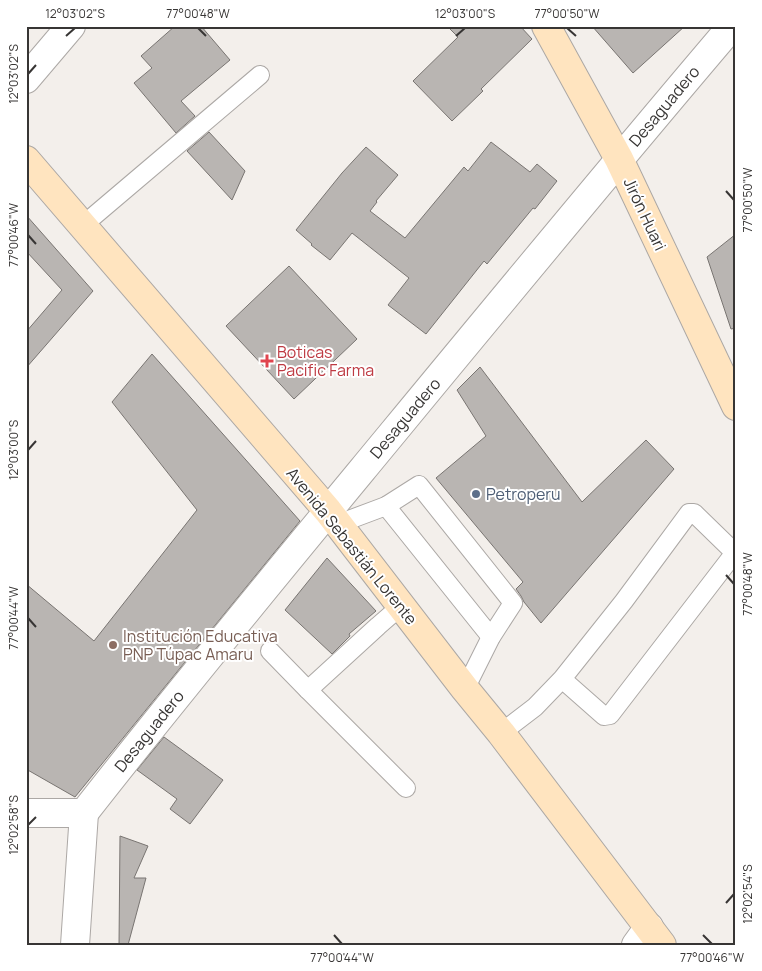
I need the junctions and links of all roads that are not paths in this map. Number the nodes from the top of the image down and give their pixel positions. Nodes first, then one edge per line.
1 (71, 26) edge
2 (546, 26) edge
3 (732, 26) edge
4 (260, 75) dead end
5 (26, 79) edge
6 (619, 159) junction
7 (26, 160) edge
8 (82, 226) junction
9 (736, 406) edge
10 (386, 506) junction
11 (333, 517) junction
12 (401, 606) junction
13 (491, 637) junction
14 (270, 651) dead end
15 (562, 679) junction
16 (465, 689) junction
17 (308, 690) junction
18 (501, 733) junction
19 (406, 788) dead end
20 (26, 813) edge
21 (84, 813) junction
22 (649, 939) edge
23 (75, 945) edge

1 - 5 street
2 - 6 main road, Jirón Huari
3 - 6 street, Desaguadero
4 - 8 lane
6 - 9 main road, Jirón Huari
6 - 11 street, Desaguadero
7 - 8 main road, Avenida Sebastián Lorente
8 - 11 main road, Avenida Sebastián Lorente
10 - 11 lane
10 - 13 lane
10 - 13 lane
11 - 12 main road, Avenida Sebastián Lorente
11 - 21 street, Desaguadero
12 - 16 main road, Avenida Sebastián Lorente
12 - 17 lane
13 - 16 lane
14 - 17 lane
15 - 15 lane
15 - 18 lane
16 - 18 main road, Avenida Sebastián Lorente
17 - 19 lane
18 - 22 main road, Avenida Sebastián Lorente
20 - 21 street
21 - 23 street

